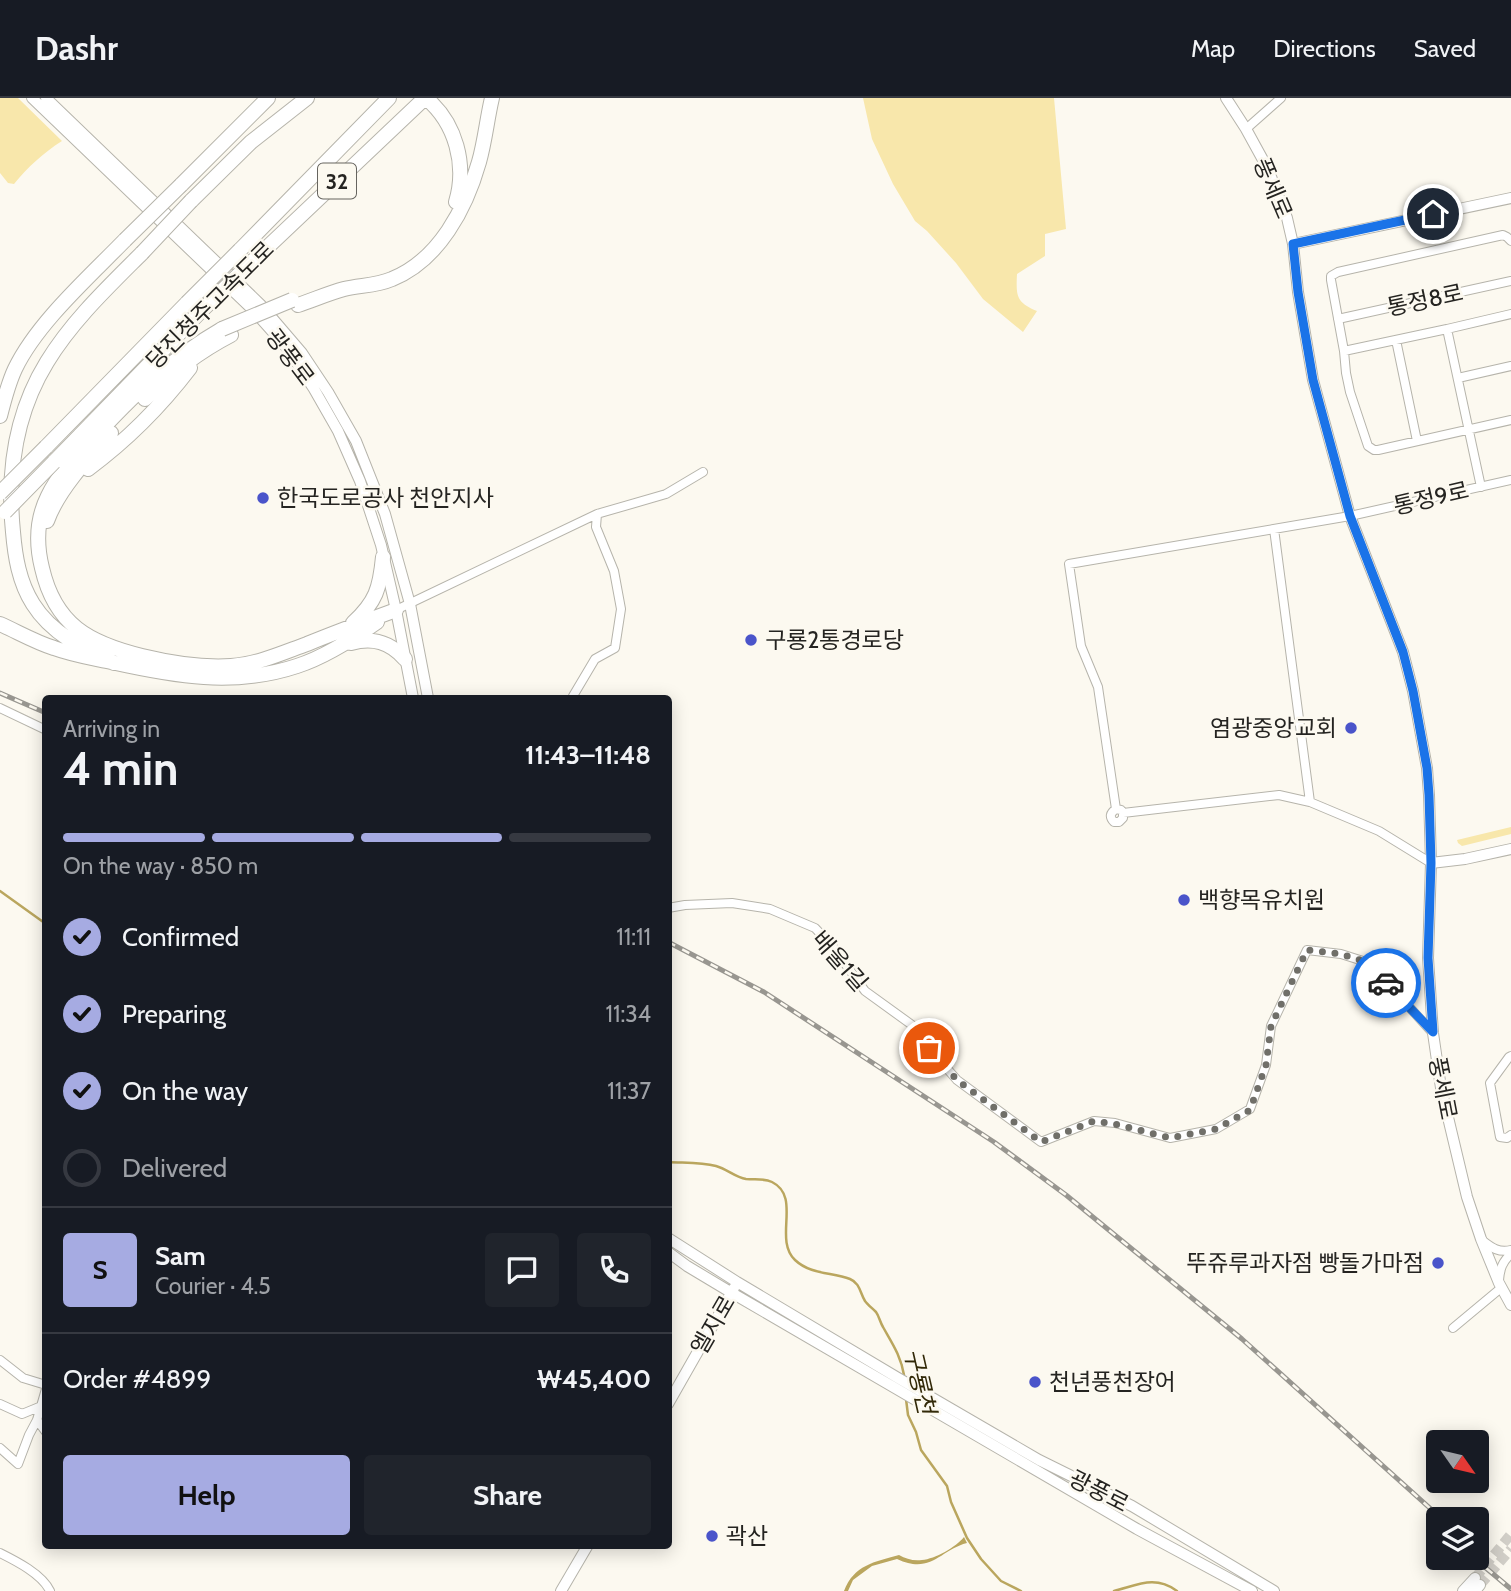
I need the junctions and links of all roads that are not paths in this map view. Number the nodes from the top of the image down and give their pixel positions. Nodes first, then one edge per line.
1 (32, 98) edge
2 (46, 98) edge
3 (268, 98) edge
4 (389, 98) edge
5 (492, 98) edge
6 (1226, 98) edge
7 (1281, 98) edge
8 (305, 100) edge
9 (423, 100) edge
10 (1246, 129) junction
11 (187, 194) junction
12 (1511, 198) edge
13 (1511, 241) edge
14 (440, 242) junction
15 (1293, 244) junction
16 (1511, 281) edge
17 (1511, 314) edge
18 (1338, 319) junction
19 (1447, 329) junction
20 (227, 332) junction
21 (1396, 340) junction
22 (1344, 351) junction
23 (1511, 366) edge
24 (1458, 378) junction
25 (0, 416) edge
26 (1511, 420) edge
27 (1469, 429) junction
28 (1417, 441) junction
29 (703, 472) dead end
30 (1511, 480) edge
31 (1481, 487) junction
32 (0, 493) edge
33 (2, 514) edge
34 (597, 514) junction
35 (1350, 516) junction
36 (1274, 529) junction
37 (383, 557) junction
38 (41, 564) junction
39 (410, 604) junction
40 (396, 610) junction
41 (0, 624) edge
42 (348, 628) junction
43 (333, 649) junction
44 (405, 659) junction
45 (114, 663) junction
46 (412, 695) edge
47 (427, 695) edge
48 (573, 695) edge
49 (0, 708) edge
50 (42, 728) edge
51 (1310, 802) junction
52 (1511, 849) edge
53 (1431, 863) junction
54 (672, 907) edge
55 (1433, 1032) junction
56 (1511, 1056) edge
57 (1511, 1135) edge
58 (1481, 1240) junction
59 (672, 1241) edge
60 (1511, 1252) edge
61 (672, 1255) edge
62 (737, 1282) junction
63 (1500, 1286) junction
64 (732, 1293) junction
65 (1511, 1305) edge
66 (1453, 1328) dead end
67 (0, 1360) edge
68 (899, 1384) junction
69 (42, 1385) edge
70 (672, 1397) edge
71 (42, 1398) edge
72 (0, 1404) edge
73 (39, 1407) junction
74 (37, 1420) junction
75 (42, 1427) edge
76 (0, 1448) edge
77 (586, 1549) edge
78 (0, 1553) edge
79 (1476, 1585) tunnel mouth
80 (50, 1591) edge
81 (561, 1591) edge
82 (1252, 1591) edge
83 (1274, 1591) edge
84 (1463, 1591) edge

1 - 37 main road, 광풍로
2 - 39 main road, 광풍로
3 - 11 highway
4 - 32 highway, 당진청주고속도로 / 32, bridge
5 - 14 highway
6 - 10 main road, 풍세로
7 - 10 street
8 - 11 highway
9 - 14 highway
9 - 33 highway, 당진청주고속도로 / 32, bridge
10 - 15 main road, 풍세로
11 - 25 highway, bridge
11 - 45 highway, bridge
12 - 15 main road
13 - 18 street, 통정8로
14 - 20 highway
15 - 35 main road, 풍세로
16 - 18 street, 통정8로
17 - 19 street, 통정8로
18 - 22 street, 통정8로
19 - 21 street, 통정8로
19 - 24 street, 통정8로
20 - 38 highway
20 - 38 highway
21 - 22 street, 통정8로
21 - 28 street, 통정8로
22 - 28 street, 통정8로
23 - 24 street
24 - 27 street, 통정8로
26 - 27 street, 통정8로
27 - 28 street, 통정8로
27 - 31 street, 통정8로
29 - 34 street
30 - 31 street, 통정9로
31 - 35 street, 통정9로
34 - 39 street
34 - 48 street
35 - 36 street, 통정9로
35 - 53 main road, 풍세로
36 - 51 street
36 - 51 street, 통정9로
37 - 40 main road, 광풍로
37 - 42 highway
38 - 42 highway
39 - 40 street
39 - 47 main road, 광풍로
40 - 42 highway
40 - 43 highway
40 - 44 main road, 광풍로
41 - 45 highway
43 - 44 highway
43 - 45 highway
44 - 46 main road, 광풍로
49 - 50 street
51 - 53 street
52 - 53 main road
53 - 55 main road, 풍세로
54 - 55 street, 배울1길
55 - 58 main road, 풍세로
56 - 57 street
58 - 60 street
58 - 63 main road, 풍세로
59 - 62 main road
60 - 63 street
61 - 64 main road
62 - 64 main road, 엘지로
62 - 68 main road
63 - 65 main road, 풍세로
63 - 66 street
64 - 68 main road
64 - 70 main road, 엘지로
67 - 69 street
68 - 82 main road, 광풍로
68 - 83 main road, 광풍로
71 - 73 street
72 - 73 street
73 - 74 street
74 - 75 street
74 - 76 street
77 - 81 main road
78 - 80 street
79 - 84 main road

